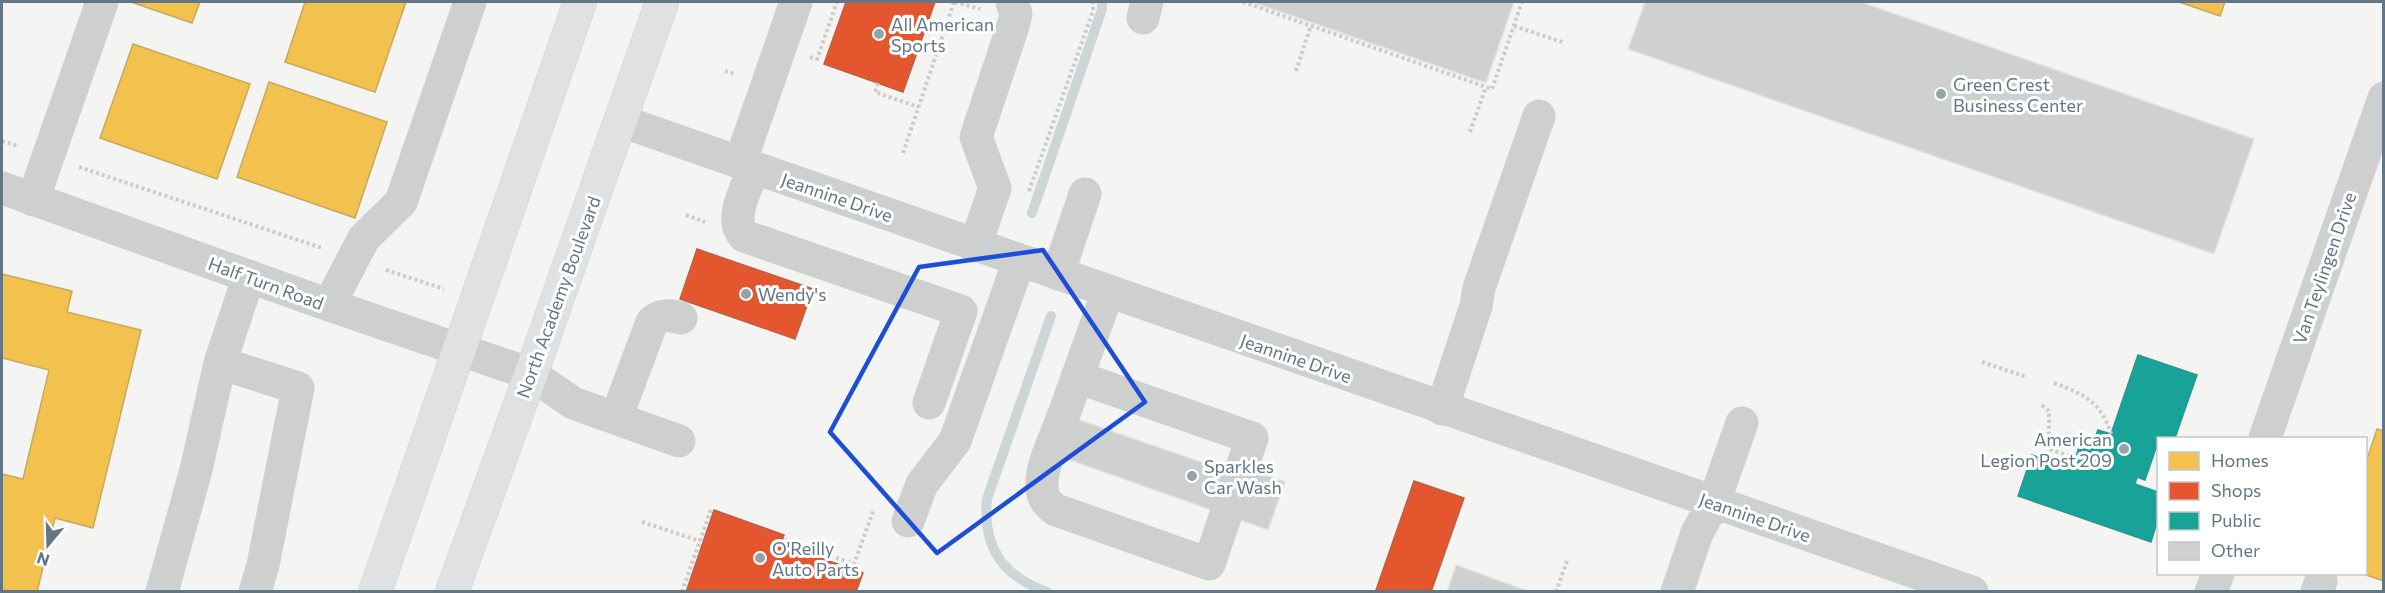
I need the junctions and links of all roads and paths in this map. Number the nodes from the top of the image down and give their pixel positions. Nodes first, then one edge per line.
1 (102, 2) edge
2 (470, 2) edge
3 (580, 2) edge
4 (662, 2) edge
5 (796, 2) edge
6 (838, 2) edge
7 (954, 2) edge
8 (1012, 2) edge
9 (1093, 2) edge
10 (1243, 2) edge
11 (1522, 2) edge
12 (845, 4) dead end
13 (1311, 25) junction
14 (1514, 26) junction
15 (1564, 43) dead end
16 (1296, 71) dead end
17 (878, 83) dead end
18 (1486, 87) junction
19 (2384, 99) edge
20 (918, 107) junction
21 (1539, 116) dead end
22 (621, 121) junction
23 (1470, 132) dead end
24 (2, 141) edge
25 (903, 153) dead end
26 (48, 156) junction
27 (747, 166) junction
28 (2, 189) edge
29 (1086, 194) dead end
30 (1028, 197) dead end
31 (33, 200) junction
32 (975, 246) junction
33 (353, 259) junction
34 (1019, 261) junction
35 (1058, 274) junction
36 (249, 276) junction
37 (445, 289) dead end
38 (1108, 292) junction
39 (329, 305) junction
40 (681, 318) dead end
41 (460, 349) junction
42 (1982, 362) dead end
43 (220, 363) junction
44 (531, 374) junction
45 (1077, 377) junction
46 (2027, 377) dead end
47 (2054, 383) dead end
48 (929, 404) dead end
49 (2042, 405) dead end
50 (1442, 409) junction
51 (616, 418) junction
52 (1742, 423) dead end
53 (2111, 434) dead end
54 (2265, 437) edge
55 (679, 441) dead end
56 (2075, 458) dead end
57 (1714, 502) junction
58 (711, 509) dead end
59 (874, 509) dead end
60 (908, 521) dead end
61 (642, 522) dead end
62 (786, 540) dead end
63 (700, 541) junction
64 (1568, 558) dead end
65 (2217, 575) edge
66 (162, 591) edge
67 (255, 591) edge
68 (375, 591) edge
69 (452, 591) edge
70 (682, 591) edge
71 (1556, 591) edge
72 (1677, 591) edge
73 (1972, 591) edge
74 (2211, 591) edge

1 - 26 street
2 - 33 street
3 - 41 highway
4 - 22 highway, North Academy Boulevard
5 - 27 street
6 - 12 path
7 - 20 path
8 - 32 street
9 - 30 path
10 - 13 path
11 - 14 path
13 - 16 path
13 - 18 path
14 - 15 path
14 - 18 path
17 - 20 path
18 - 23 path
19 - 54 street, Van Teylingen Drive
20 - 25 path
21 - 50 street
22 - 27 street, Jeannine Drive
22 - 44 highway, North Academy Boulevard
24 - 26 path
26 - 31 street
26 - 33 path
27 - 32 street, Jeannine Drive
27 - 48 street
28 - 31 street, Half Turn Road
29 - 35 street
31 - 36 street, Half Turn Road
32 - 34 street, Jeannine Drive
33 - 37 path
33 - 39 street
34 - 35 street, Jeannine Drive
34 - 60 street
35 - 38 street, Jeannine Drive
36 - 39 street, Half Turn Road
36 - 43 street
38 - 45 street
38 - 50 street, Jeannine Drive
39 - 41 street, Half Turn Road
40 - 51 street
41 - 44 street, Half Turn Road
41 - 68 highway
42 - 46 path
43 - 66 street
43 - 67 street
44 - 51 street, Half Turn Road
44 - 69 highway, North Academy Boulevard
45 - 45 street
47 - 53 path
49 - 56 path
50 - 57 street, Jeannine Drive
51 - 55 street, Half Turn Road
52 - 57 street
57 - 72 street
57 - 73 street, Jeannine Drive
58 - 63 path
59 - 62 path
61 - 63 path
63 - 70 path
64 - 71 path
65 - 74 street

